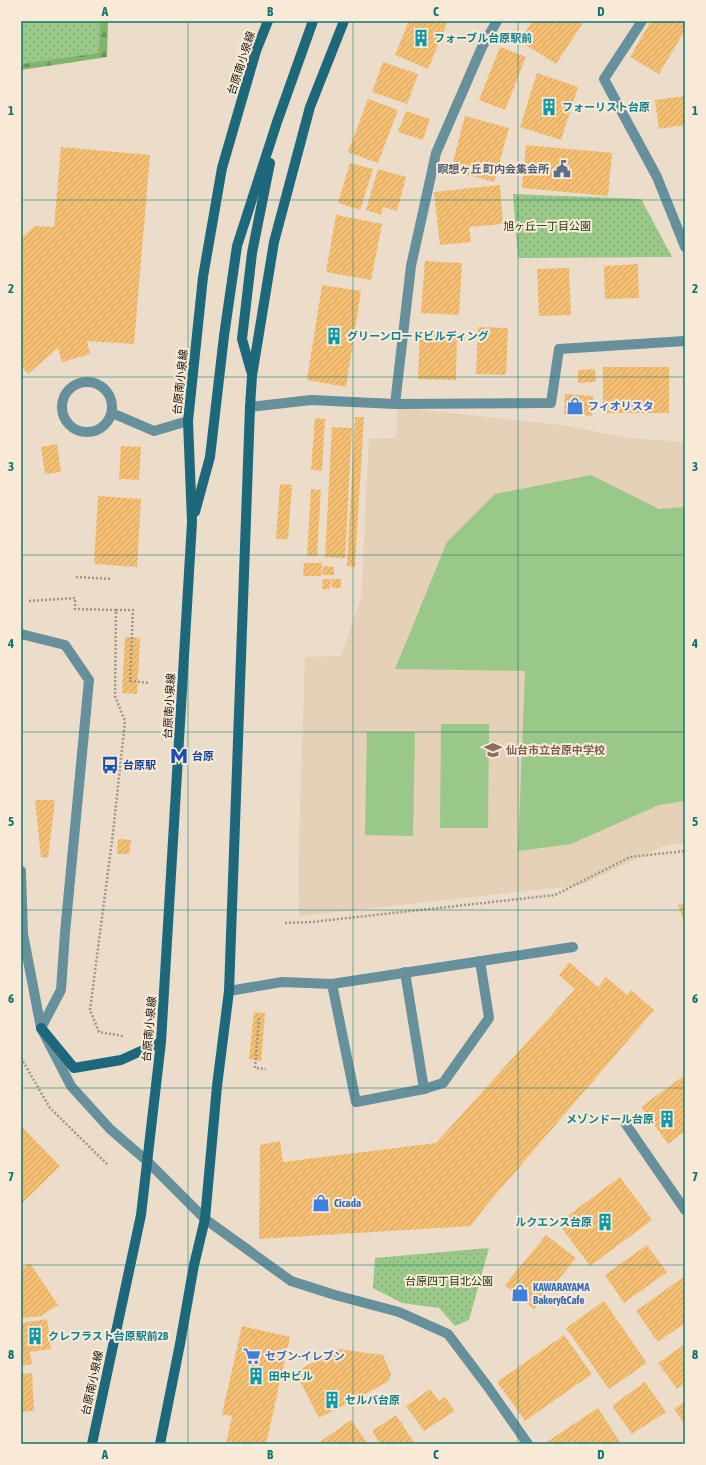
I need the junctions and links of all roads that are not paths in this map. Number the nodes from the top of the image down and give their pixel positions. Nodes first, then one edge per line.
1 (268, 21) edge
2 (313, 21) edge
3 (344, 21) edge
4 (496, 21) edge
5 (642, 21) edge
6 (278, 122) junction
7 (685, 247) edge
8 (685, 341) edge
9 (252, 376) junction
10 (395, 404) junction
11 (250, 407) junction
12 (112, 413) junction
13 (188, 421) junction
14 (192, 522) junction
15 (21, 634) edge
16 (21, 871) edge
17 (573, 947) dead end
18 (480, 961) junction
19 (405, 972) junction
20 (332, 984) junction
21 (229, 991) junction
22 (41, 1028) junction
23 (161, 1042) junction
24 (424, 1089) junction
25 (625, 1123) dead end
26 (147, 1161) junction
27 (685, 1210) edge
28 (205, 1219) junction
29 (92, 1444) edge
30 (160, 1444) edge
31 (528, 1444) edge

1 - 13 street, 台原南小泉線
2 - 6 street
3 - 9 street
4 - 10 street
5 - 7 street
6 - 9 street
6 - 14 street
8 - 10 street
9 - 11 street
10 - 11 street
11 - 21 street
12 - 12 street
12 - 13 street
13 - 14 street, 台原南小泉線
14 - 23 street, 台原南小泉線
15 - 22 street
16 - 22 street
17 - 18 street
18 - 19 street
18 - 24 street
19 - 20 street
19 - 24 street
20 - 21 street
20 - 24 street
21 - 28 street
22 - 23 street
22 - 26 street
23 - 26 street, 台原南小泉線
25 - 27 street
26 - 28 street
26 - 29 street, 台原南小泉線
28 - 30 street
28 - 31 street

